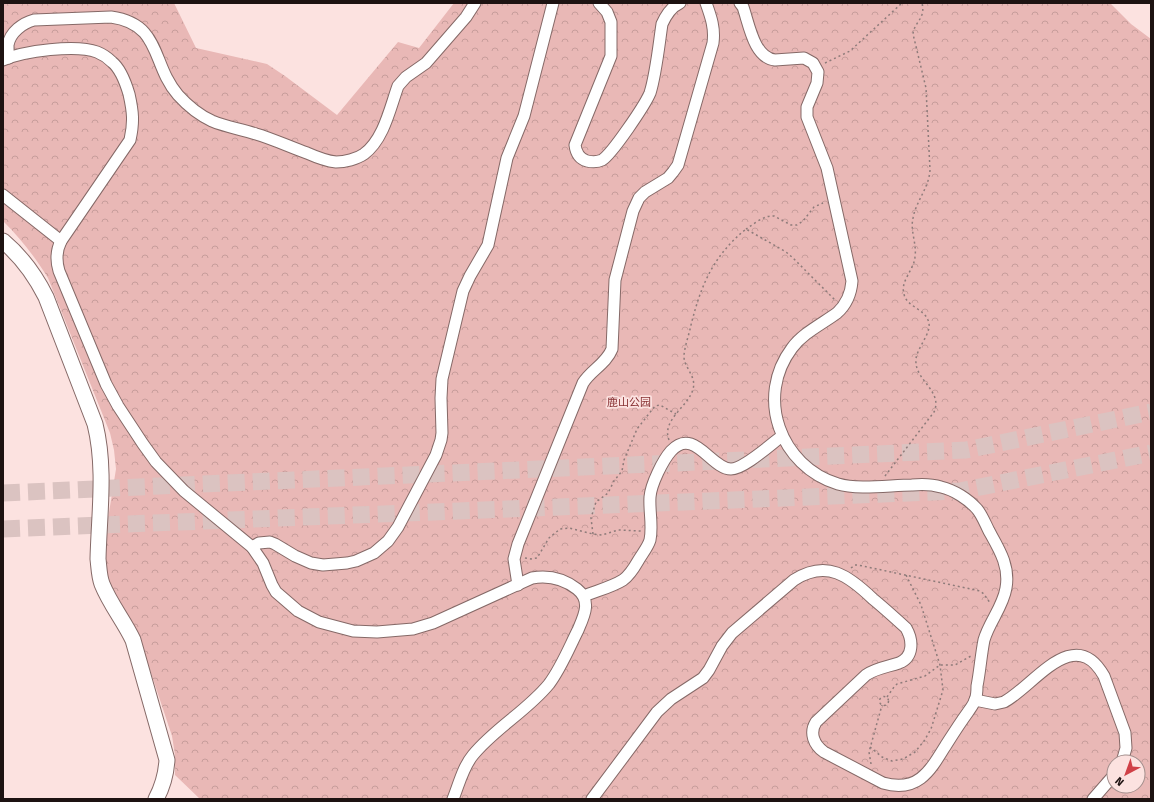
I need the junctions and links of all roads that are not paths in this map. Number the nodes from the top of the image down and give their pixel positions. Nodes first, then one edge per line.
1 (475, 3) edge
2 (553, 3) edge
3 (599, 3) edge
4 (680, 3) edge
5 (706, 3) edge
6 (740, 3) edge
7 (6, 59) edge
8 (3, 195) edge
9 (3, 241) edge
10 (61, 242) junction
11 (782, 436) junction
12 (252, 547) junction
13 (518, 585) junction
14 (584, 596) junction
15 (975, 700) junction
16 (1124, 754) edge
17 (1106, 784) edge
18 (156, 799) edge
19 (453, 799) edge
20 (592, 799) edge
21 (1093, 799) edge

1 - 7 street
2 - 12 street
3 - 4 street
5 - 13 street
6 - 11 street
7 - 10 street
8 - 10 street
9 - 18 street
10 - 12 street
11 - 14 street
11 - 15 street
12 - 13 street
13 - 14 street
14 - 19 street
15 - 16 street
15 - 20 street
17 - 21 street

